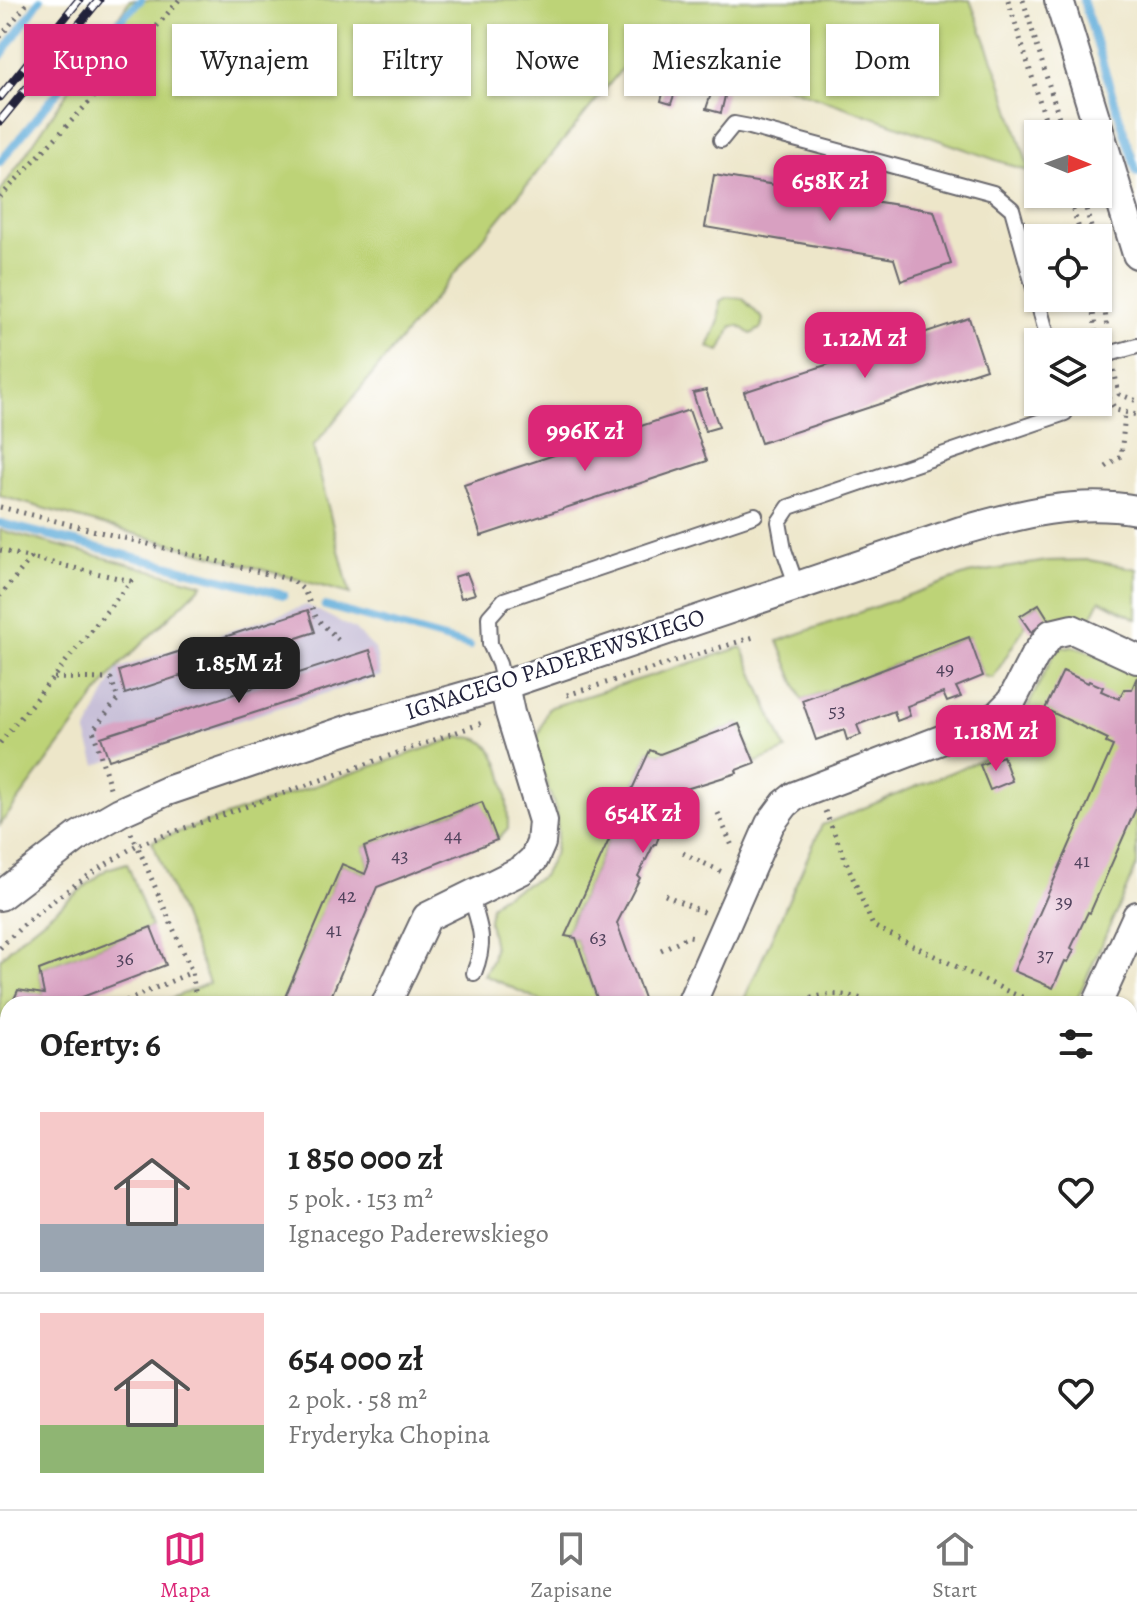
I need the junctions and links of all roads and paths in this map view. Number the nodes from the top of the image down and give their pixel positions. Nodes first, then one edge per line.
1 (30, 0) edge
2 (179, 0) edge
3 (1008, 0) edge
4 (1023, 0) edge
5 (1059, 0) edge
6 (0, 37) edge
7 (1046, 120) edge
8 (1060, 120) edge
9 (721, 140) dead end
10 (0, 197) edge
11 (1137, 254) edge
12 (1045, 328) edge
13 (1137, 346) edge
14 (1112, 358) edge
15 (1114, 365) dead end
16 (1137, 401) edge
17 (1112, 404) edge
18 (1125, 413) junction
19 (1137, 415) edge
20 (1056, 416) edge
21 (1106, 467) dead end
22 (0, 507) edge
23 (1137, 510) edge
24 (755, 515) dead end
25 (0, 550) edge
26 (31, 558) junction
27 (796, 584) junction
28 (0, 596) edge
29 (757, 636) dead end
30 (340, 641) dead end
31 (1137, 659) edge
32 (53, 678) junction
33 (504, 685) junction
34 (556, 698) dead end
35 (110, 709) junction
36 (115, 716) dead end
37 (497, 718) junction
38 (489, 736) dead end
39 (0, 743) edge
40 (814, 789) junction
41 (115, 800) dead end
42 (137, 845) junction
43 (683, 853) dead end
44 (744, 883) junction
45 (470, 895) junction
46 (665, 895) dead end
47 (0, 896) edge
48 (1137, 916) edge
49 (727, 922) junction
50 (0, 948) edge
51 (192, 972) junction
52 (474, 973) dead end
53 (137, 996) edge
54 (196, 996) edge
55 (390, 996) edge
56 (695, 996) edge
57 (819, 996) edge
58 (858, 996) edge
59 (1019, 996) edge
60 (1101, 996) edge

1 - 6 path
2 - 10 path
3 - 7 path
4 - 8 path
5 - 11 street
9 - 12 lane
13 - 14 lane
15 - 16 path
17 - 18 path
18 - 19 path
18 - 21 path
20 - 27 lane
22 - 30 path
23 - 27 street, IGNACEGO PADEREWSKIEGO
24 - 33 lane
25 - 26 path
26 - 28 path
26 - 32 path
27 - 33 street, IGNACEGO PADEREWSKIEGO
29 - 34 path
31 - 40 street
32 - 35 path
32 - 39 path
33 - 37 street
33 - 47 street, IGNACEGO PADEREWSKIEGO
35 - 36 path
35 - 41 path
37 - 38 path
37 - 42 path
37 - 45 street
40 - 44 street
40 - 59 path
42 - 50 path
42 - 51 path
43 - 44 path
44 - 49 street
45 - 52 lane
45 - 55 street
46 - 49 path
48 - 60 street
49 - 56 street
51 - 53 path
51 - 54 path
57 - 58 path

